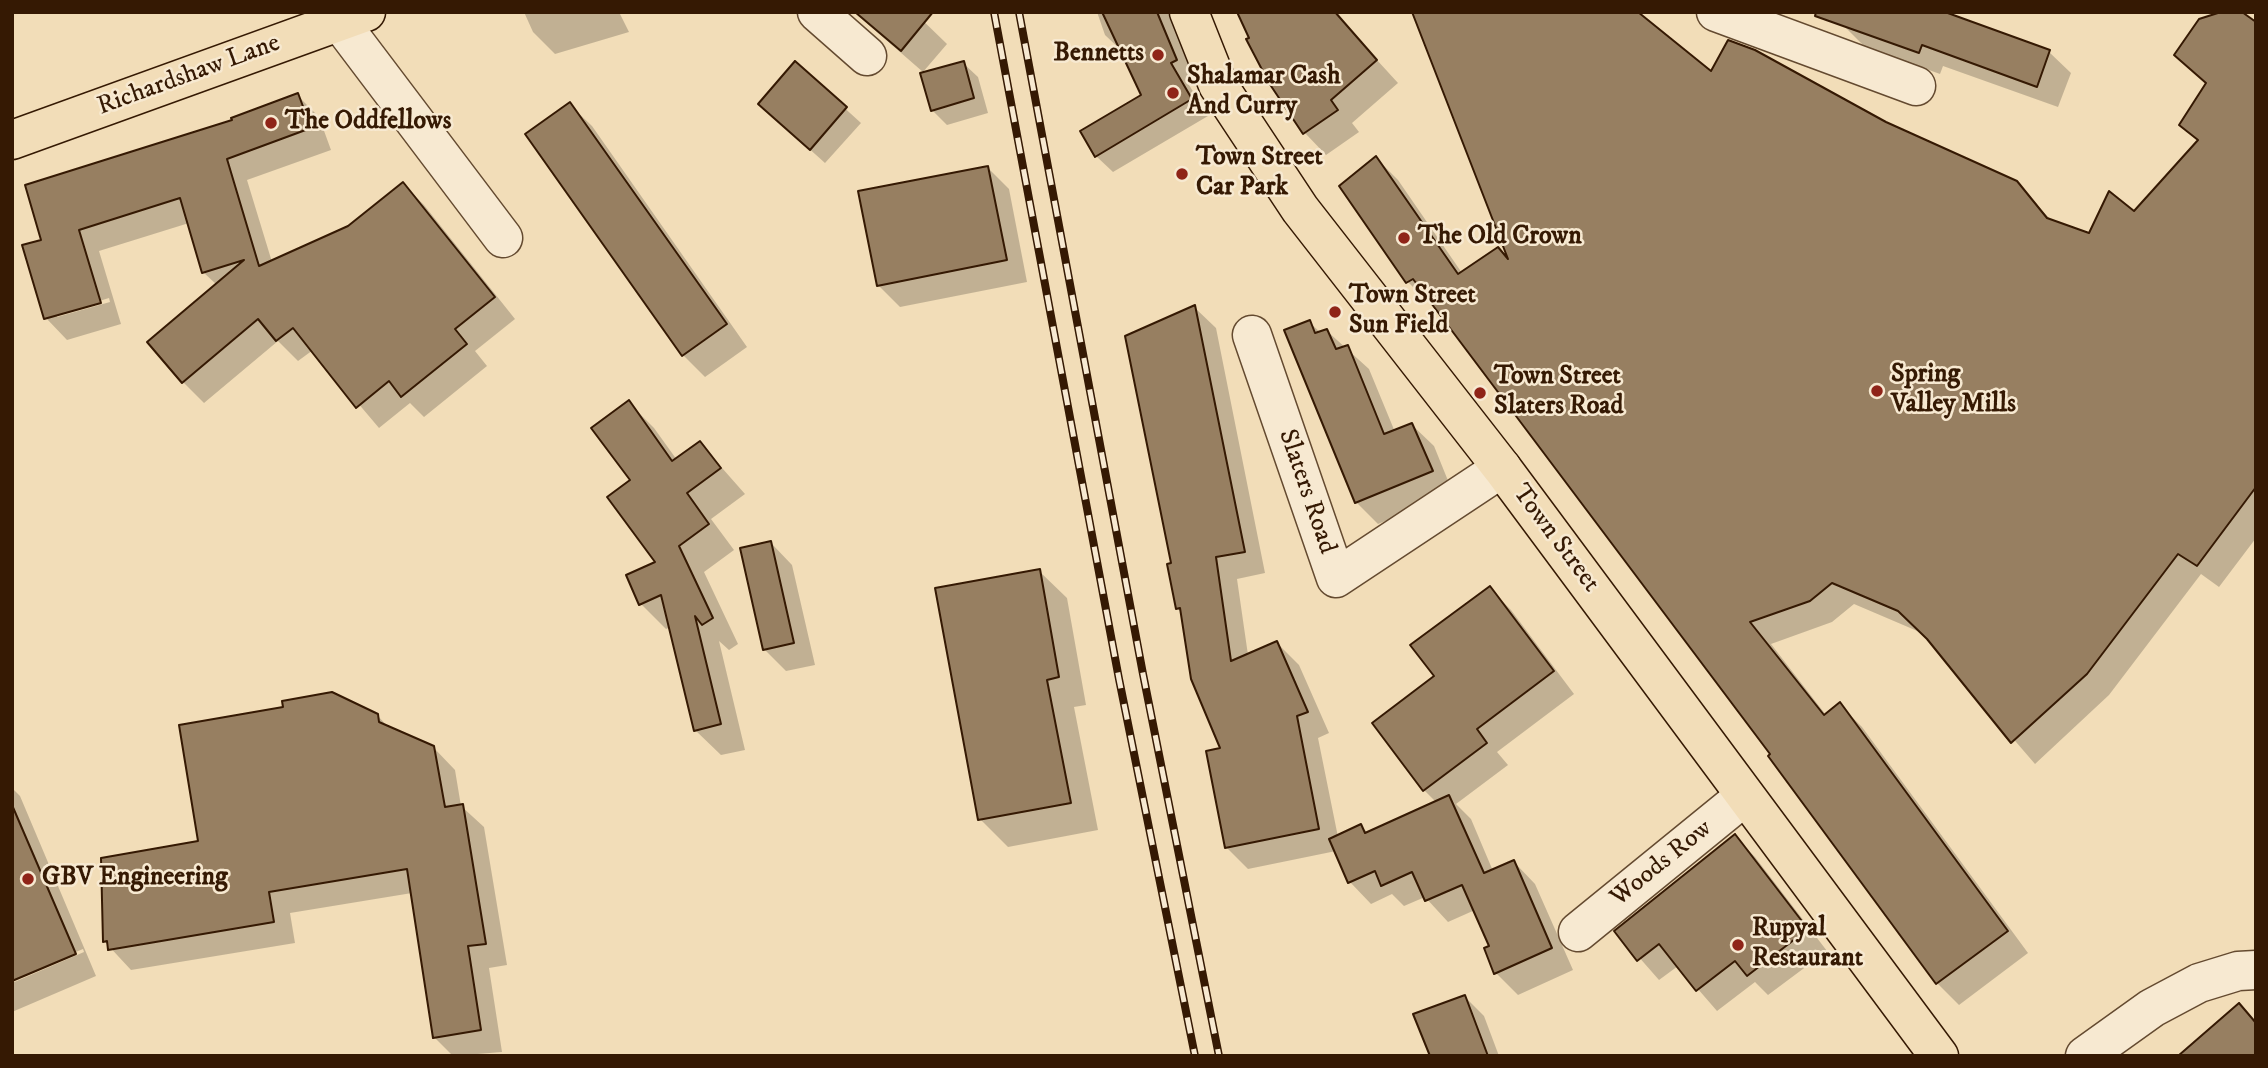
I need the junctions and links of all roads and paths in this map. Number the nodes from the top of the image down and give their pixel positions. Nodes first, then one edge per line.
1 (817, 12) edge
2 (1189, 12) edge
3 (1728, 14) edge
4 (353, 17) edge
5 (295, 24) edge
6 (867, 56) dead end
7 (1916, 86) dead end
8 (12, 140) edge
9 (503, 238) dead end
10 (1252, 335) dead end
11 (1502, 468) junction
12 (1745, 796) junction
13 (1578, 932) dead end
14 (2256, 970) edge
15 (1939, 1056) edge
16 (2085, 1056) edge

1 - 6 street
2 - 11 main road, Town Street
3 - 7 street
4 - 5 main road, Richardshaw Lane
4 - 9 street
5 - 8 main road, Richardshaw Lane
10 - 11 street, Slaters Road
11 - 12 main road, Town Street
12 - 13 street, Woods Row
12 - 15 main road, Town Street
14 - 16 street

